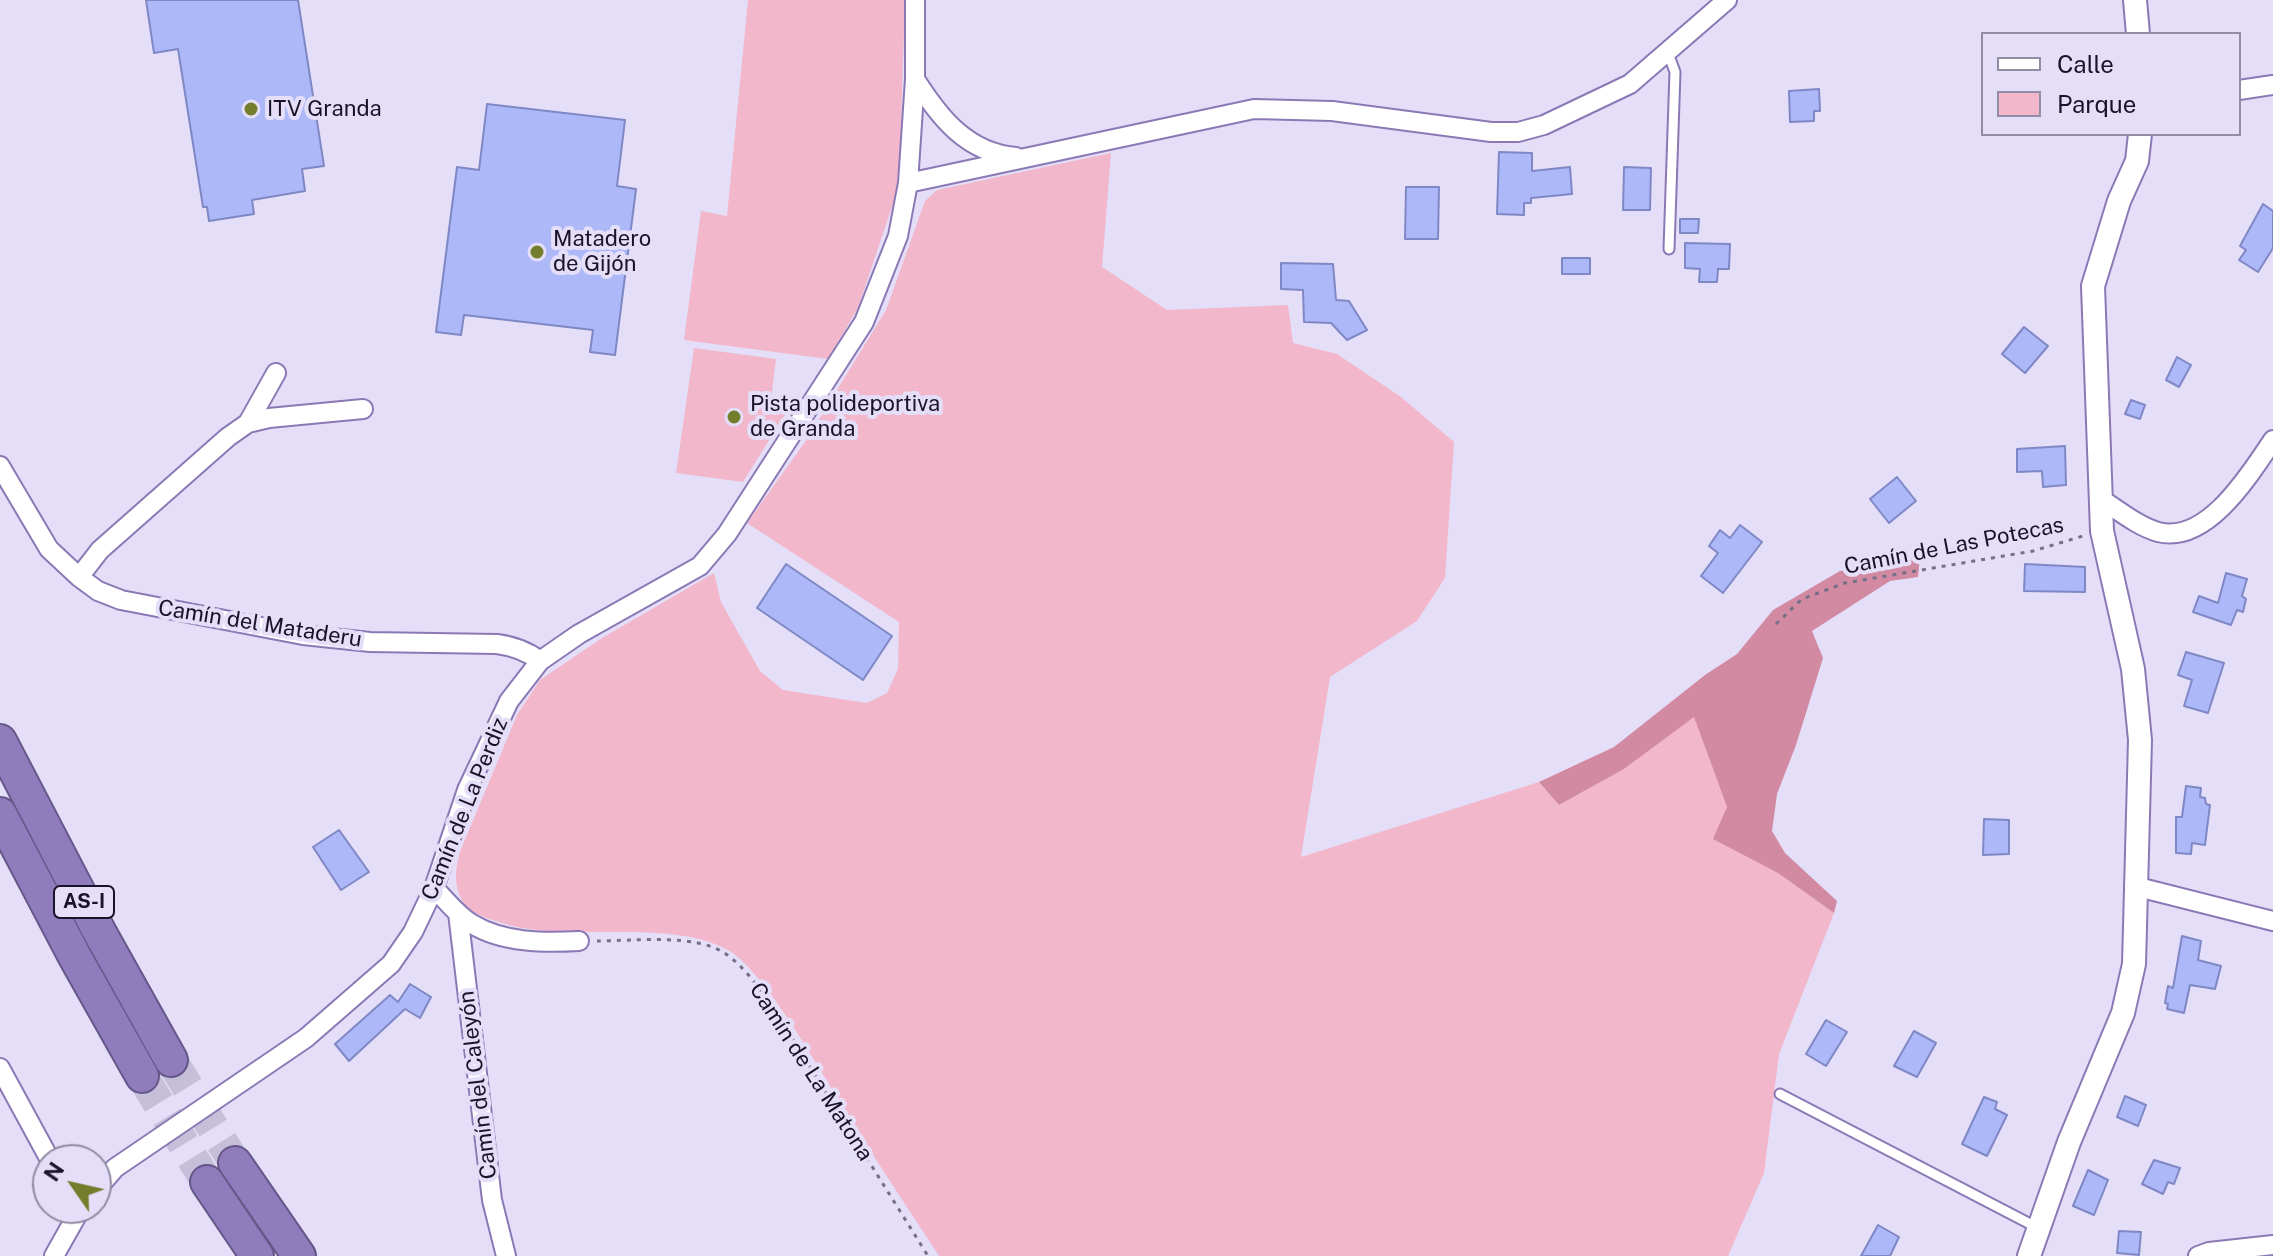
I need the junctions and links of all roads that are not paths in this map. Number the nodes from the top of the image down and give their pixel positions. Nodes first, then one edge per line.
1 (915, 0) edge
2 (1727, 0) edge
3 (2135, 0) edge
4 (2138, 32) edge
5 (1668, 53) junction
6 (915, 79) junction
7 (2273, 85) edge
8 (2241, 90) edge
9 (2140, 136) edge
10 (1026, 158) junction
11 (908, 183) junction
12 (1669, 249) dead end
13 (276, 373) dead end
14 (363, 409) dead end
15 (248, 423) junction
16 (2273, 440) edge
17 (0, 466) edge
18 (2099, 498) junction
19 (79, 577) junction
20 (540, 661) junction
21 (0, 741) edge
22 (0, 814) edge
23 (2134, 886) junction
24 (434, 888) junction
25 (458, 913) junction
26 (2273, 921) edge
27 (579, 941) road end
28 (171, 1060) tunnel mouth
29 (0, 1068) edge
30 (142, 1076) tunnel mouth
31 (1780, 1094) dead end
32 (41, 1144) edge
33 (235, 1163) tunnel mouth
34 (112, 1171) edge
35 (207, 1182) tunnel mouth
36 (71, 1224) edge
37 (2038, 1228) junction
38 (2273, 1245) edge
39 (54, 1256) edge
40 (257, 1256) edge
41 (299, 1256) edge
42 (506, 1256) edge
43 (2029, 1256) edge
44 (2198, 1256) edge

1 - 6 street, Camín de La Perdiz
2 - 5 street
3 - 4 street
5 - 10 street
5 - 12 lane
6 - 10 street
6 - 11 street, Camín de La Perdiz
7 - 8 street
9 - 18 street
10 - 11 street
11 - 20 street, Camín de La Perdiz
13 - 15 street
14 - 15 street
15 - 19 street
16 - 18 street
17 - 19 street, Camín del Mataderu
18 - 23 street
19 - 20 street, Camín del Mataderu
20 - 24 street, Camín de La Perdiz
21 - 28 highway, AS-I
22 - 30 highway, AS-I
23 - 26 street
23 - 37 street
24 - 25 street
24 - 34 street, Camín de La Perdiz
25 - 27 street
25 - 42 street, Camín del Caleyón
29 - 32 street
31 - 37 lane
33 - 41 highway
35 - 40 highway
36 - 39 street
37 - 43 street
38 - 44 street

